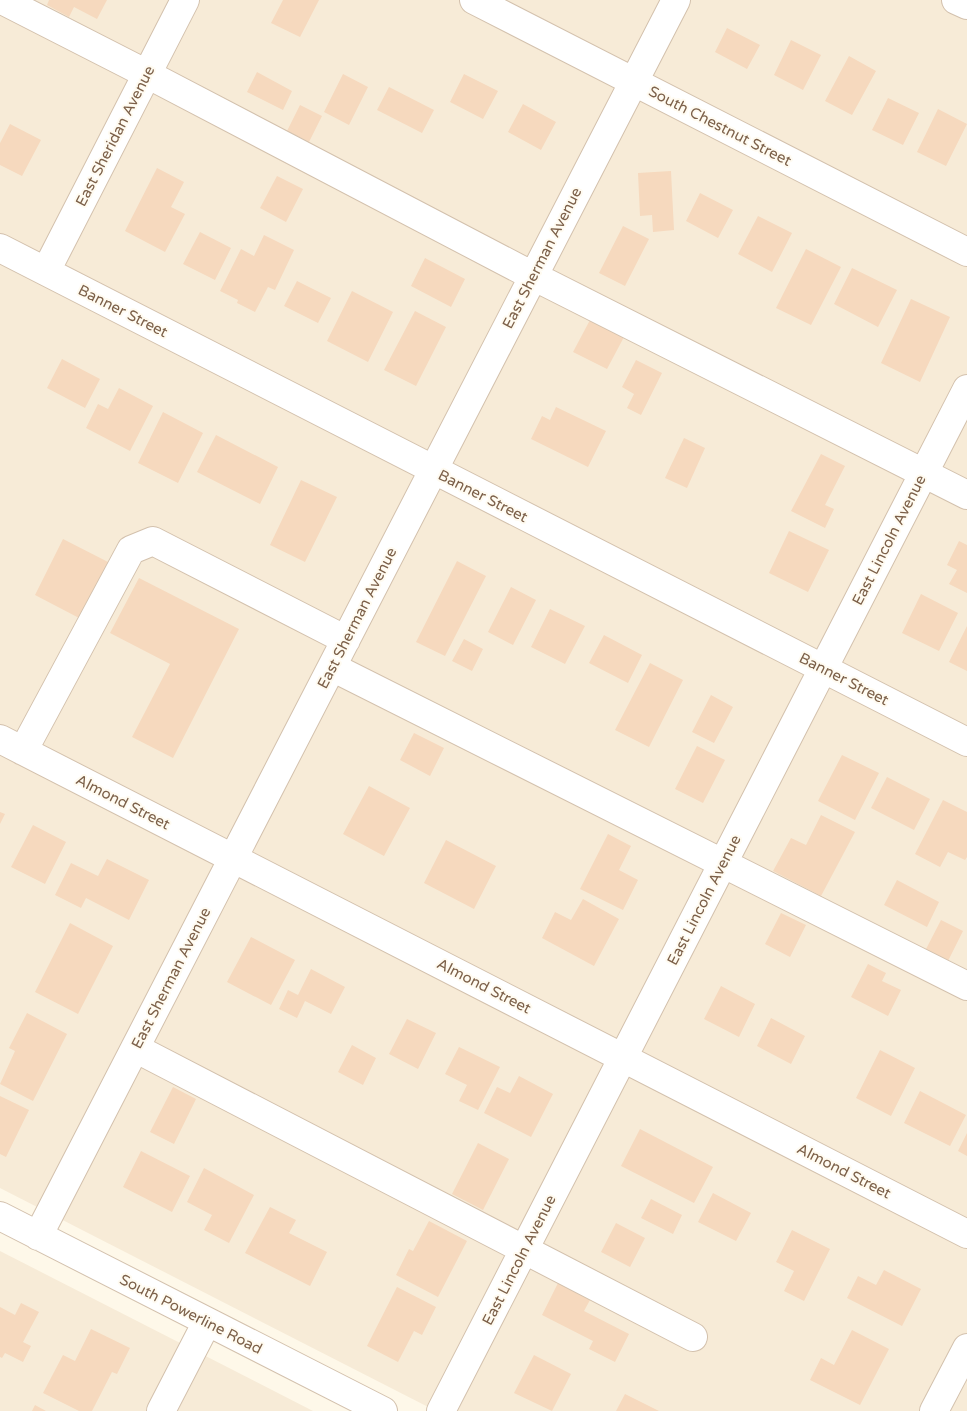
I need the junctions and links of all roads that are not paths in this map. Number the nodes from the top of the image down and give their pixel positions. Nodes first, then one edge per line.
1 (2, 0) edge
2 (185, 0) edge
3 (474, 0) edge
4 (676, 0) edge
5 (956, 0) edge
6 (967, 5) edge
7 (147, 74) junction
8 (633, 82) junction
9 (0, 248) edge
10 (967, 252) edge
11 (46, 272) junction
12 (533, 276) junction
13 (967, 389) edge
14 (433, 470) junction
15 (924, 473) junction
16 (967, 495) edge
17 (346, 640) junction
18 (332, 667) junction
19 (823, 668) junction
20 (967, 742) edge
21 (11, 745) edge
22 (234, 858) junction
23 (723, 863) junction
24 (967, 986) edge
25 (135, 1048) junction
26 (623, 1058) junction
27 (0, 1216) edge
28 (967, 1234) edge
29 (38, 1236) junction
30 (524, 1250) junction
31 (206, 1322) junction
32 (692, 1337) dead end
33 (967, 1348) edge
34 (161, 1411) edge
35 (383, 1411) edge
36 (441, 1411) edge
37 (934, 1411) edge

1 - 7 street
2 - 7 street, East Sheridan Avenue
3 - 8 street, South Chestnut Street
4 - 8 street, East Sherman Avenue
5 - 6 street
7 - 11 street, East Sheridan Avenue
7 - 12 street
8 - 10 street, South Chestnut Street
8 - 12 street, East Sherman Avenue
9 - 11 street, Banner Street
11 - 14 street, Banner Street
12 - 14 street, East Sherman Avenue
12 - 15 street
13 - 15 street, East Lincoln Avenue
14 - 17 street, East Sherman Avenue
14 - 19 street, Banner Street
15 - 16 street
15 - 19 street, East Lincoln Avenue
17 - 18 street, East Sherman Avenue
17 - 21 street
18 - 22 street, East Sherman Avenue
18 - 23 street
19 - 20 street, Banner Street
19 - 23 street, East Lincoln Avenue
21 - 22 street, Almond Street
22 - 25 street, East Sherman Avenue
22 - 26 street, Almond Street
23 - 24 street
23 - 26 street, East Lincoln Avenue
25 - 29 street, East Sherman Avenue
25 - 30 street
26 - 28 street, Almond Street
26 - 30 street, East Lincoln Avenue
27 - 29 street, South Powerline Road
29 - 31 street, South Powerline Road
30 - 32 street
30 - 36 street, East Lincoln Avenue
31 - 34 street
31 - 35 street, South Powerline Road
33 - 37 street

